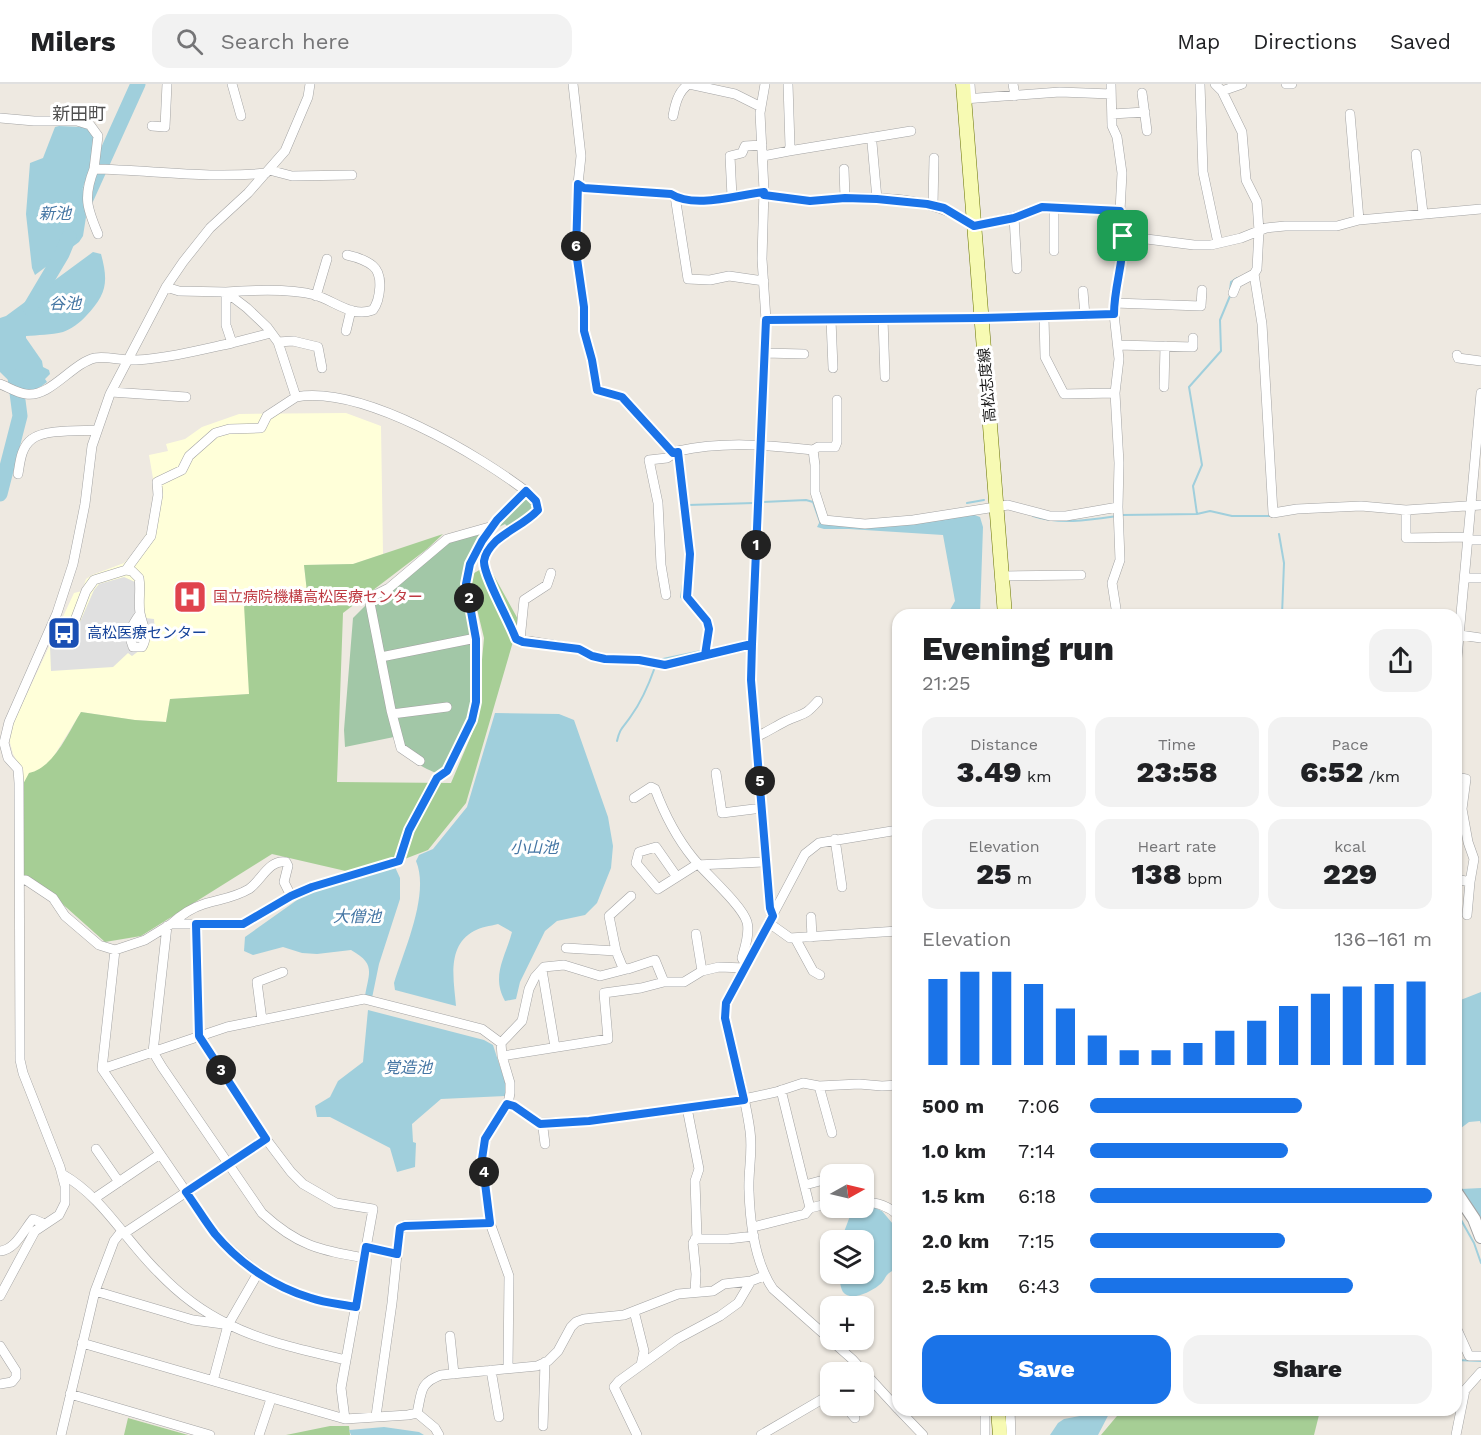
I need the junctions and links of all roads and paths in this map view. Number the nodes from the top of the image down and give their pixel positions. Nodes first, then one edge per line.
1 (167, 84) edge
2 (232, 84) edge
3 (310, 84) edge
4 (573, 84) edge
5 (765, 84) edge
6 (788, 84) edge
7 (963, 84) edge
8 (970, 84) edge
9 (1013, 84) edge
10 (1200, 84) edge
11 (1242, 84) edge
12 (1286, 84) edge
13 (1292, 84) edge
14 (707, 86) edge
15 (1059, 88) edge
16 (1085, 88) edge
17 (1219, 88) edge
18 (1034, 89) edge
19 (1111, 89) edge
20 (1142, 93) dead end
21 (1015, 96) junction
22 (968, 99) junction
23 (761, 107) junction
24 (1144, 112) junction
25 (1112, 114) junction
26 (1350, 114) dead end
27 (241, 116) dead end
28 (673, 116) dead end
29 (0, 118) edge
30 (152, 126) dead end
31 (911, 131) dead end
32 (1147, 131) dead end
33 (872, 144) dead end
34 (762, 145) junction
35 (789, 151) junction
36 (1416, 154) dead end
37 (763, 156) junction
38 (934, 158) dead end
39 (93, 169) junction
40 (844, 169) dead end
41 (267, 171) junction
42 (352, 175) dead end
43 (578, 184) junction
44 (764, 194) junction
45 (675, 196) junction
46 (732, 197) junction
47 (845, 198) junction
48 (877, 199) junction
49 (933, 205) junction
50 (1054, 207) junction
51 (1481, 209) edge
52 (1120, 211) junction
53 (1423, 213) junction
54 (1014, 218) junction
55 (1359, 220) junction
56 (974, 226) junction
57 (1255, 233) junction
58 (98, 234) dead end
59 (1123, 236) junction
60 (1218, 243) junction
61 (1054, 251) dead end
62 (347, 255) dead end
63 (327, 260) dead end
64 (1017, 269) dead end
65 (1254, 274) junction
66 (764, 281) junction
67 (166, 288) junction
68 (1202, 290) dead end
69 (226, 291) junction
70 (1083, 291) dead end
71 (1233, 293) dead end
72 (316, 296) junction
73 (1114, 303) junction
74 (351, 310) junction
75 (1114, 314) junction
76 (1085, 316) junction
77 (1044, 317) junction
78 (981, 318) junction
79 (883, 319) junction
80 (766, 320) junction
81 (831, 320) junction
82 (346, 331) dead end
83 (271, 333) junction
84 (1193, 338) dead end
85 (278, 342) junction
86 (232, 343) junction
87 (1118, 345) junction
88 (1165, 346) junction
89 (765, 352) junction
90 (804, 354) dead end
91 (1456, 355) dead end
92 (128, 360) junction
93 (1481, 361) edge
94 (322, 368) dead end
95 (833, 368) dead end
96 (885, 377) dead end
97 (0, 384) edge
98 (1164, 387) dead end
99 (111, 392) junction
100 (1115, 393) junction
101 (1481, 393) edge
102 (186, 397) dead end
103 (296, 397) junction
104 (837, 400) dead end
105 (97, 430) junction
106 (761, 444) junction
107 (813, 450) junction
108 (676, 452) junction
109 (18, 474) dead end
110 (526, 491) junction
111 (1481, 505) edge
112 (1471, 506) junction
113 (998, 508) junction
114 (1406, 510) junction
115 (1119, 512) junction
116 (493, 526) junction
117 (1468, 538) junction
118 (1481, 540) edge
119 (126, 570) junction
120 (551, 573) dead end
121 (1081, 575) dead end
122 (1003, 576) junction
123 (1465, 578) junction
124 (1481, 578) edge
125 (666, 595) dead end
126 (1005, 609) edge
127 (1116, 609) edge
128 (1462, 609) edge
129 (57, 613) junction
130 (140, 614) dead end
131 (75, 621) junction
132 (1462, 634) edge
133 (47, 637) junction
134 (1481, 638) edge
135 (476, 639) junction
136 (520, 640) junction
137 (752, 644) junction
138 (705, 655) junction
139 (381, 657) junction
140 (818, 701) dead end
141 (447, 707) dead end
142 (392, 714) junction
143 (4, 728) edge
144 (756, 737) junction
145 (420, 761) dead end
146 (716, 773) dead end
147 (1462, 778) edge
148 (634, 798) dead end
149 (762, 808) junction
150 (1462, 809) edge
151 (1462, 809) edge
152 (892, 832) edge
153 (835, 839) junction
154 (766, 862) junction
155 (700, 865) junction
156 (677, 877) junction
157 (20, 880) junction
158 (1462, 880) edge
159 (1470, 882) junction
160 (842, 887) dead end
161 (291, 896) junction
162 (631, 896) dead end
163 (1467, 915) dead end
164 (811, 916) dead end
165 (771, 919) junction
166 (196, 924) junction
167 (169, 925) junction
168 (892, 931) edge
169 (696, 934) dead end
170 (812, 937) junction
171 (795, 938) junction
172 (566, 948) dead end
173 (115, 950) junction
174 (616, 951) junction
175 (746, 966) junction
176 (627, 969) junction
177 (542, 970) junction
178 (702, 970) junction
179 (283, 972) dead end
180 (820, 975) dead end
181 (664, 982) junction
182 (262, 1020) junction
183 (199, 1036) junction
184 (501, 1043) junction
185 (555, 1047) junction
186 (153, 1052) junction
187 (502, 1056) junction
188 (102, 1069) junction
189 (892, 1085) edge
190 (819, 1086) junction
191 (781, 1090) junction
192 (744, 1100) junction
193 (507, 1104) junction
194 (687, 1108) junction
195 (540, 1124) junction
196 (832, 1133) dead end
197 (266, 1139) junction
198 (545, 1144) dead end
199 (96, 1149) dead end
200 (160, 1154) junction
201 (227, 1165) junction
202 (62, 1174) junction
203 (820, 1181) edge
204 (119, 1182) junction
205 (805, 1185) junction
206 (186, 1192) junction
207 (95, 1198) junction
208 (1462, 1201) edge
209 (874, 1202) edge
210 (820, 1206) edge
211 (810, 1208) junction
212 (892, 1210) edge
213 (490, 1223) junction
214 (45, 1224) junction
215 (754, 1232) junction
216 (122, 1233) junction
217 (1481, 1237) edge
218 (695, 1239) junction
219 (366, 1247) junction
220 (0, 1251) edge
221 (397, 1254) junction
222 (366, 1258) junction
223 (258, 1273) junction
224 (764, 1276) junction
225 (752, 1281) junction
226 (95, 1291) junction
227 (695, 1292) junction
228 (0, 1296) edge
229 (356, 1307) junction
230 (634, 1311) junction
231 (228, 1325) junction
232 (450, 1336) dead end
233 (1462, 1341) edge
234 (82, 1343) junction
235 (0, 1346) edge
236 (1481, 1356) edge
237 (346, 1360) junction
238 (545, 1362) junction
239 (853, 1362) edge
240 (641, 1365) junction
241 (508, 1368) junction
242 (491, 1370) junction
243 (1481, 1372) edge
244 (454, 1374) junction
245 (213, 1380) junction
246 (874, 1383) edge
247 (0, 1384) edge
248 (70, 1395) junction
249 (271, 1399) junction
250 (820, 1400) edge
251 (892, 1402) edge
252 (1462, 1405) edge
253 (417, 1413) junction
254 (376, 1416) junction
255 (905, 1416) edge
256 (985, 1416) edge
257 (998, 1416) edge
258 (1010, 1416) edge
259 (1460, 1416) edge
260 (498, 1417) dead end
261 (345, 1419) junction
262 (543, 1426) dead end
263 (61, 1435) edge
264 (210, 1435) edge
265 (260, 1435) edge
266 (440, 1435) edge
267 (637, 1435) edge
268 (761, 1435) edge
269 (923, 1435) edge
270 (985, 1435) edge
271 (1000, 1435) edge
272 (1011, 1435) edge
273 (1456, 1435) edge

1 - 30 street
2 - 27 street
3 - 41 street
4 - 43 street
5 - 23 street
6 - 35 street
7 - 22 main road, 高松志度線
8 - 22 street
9 - 21 street
10 - 60 street
11 - 17 street
12 - 13 street
14 - 23 street
14 - 28 street
15 - 16 street
15 - 18 street
16 - 19 street
17 - 57 street
18 - 21 street
19 - 25 street
20 - 24 street
21 - 22 street
22 - 56 main road, 高松志度線
23 - 34 street
24 - 25 street
24 - 32 street
25 - 52 street
26 - 55 street
29 - 39 street
31 - 35 street
33 - 48 street
34 - 37 street
34 - 46 street
35 - 37 street
36 - 53 street
37 - 44 street
38 - 49 street
39 - 41 street
39 - 58 street
40 - 47 street
41 - 42 street
41 - 67 street
43 - 45 street
43 - 108 street
44 - 46 street
44 - 47 street
44 - 66 street
45 - 46 street
45 - 66 street
47 - 48 street
48 - 49 street
49 - 56 street
50 - 52 street
50 - 54 street
50 - 61 street
51 - 53 street
52 - 59 street
53 - 55 street
54 - 56 street
54 - 64 street
55 - 57 street
56 - 78 main road, 高松志度線
57 - 60 street
57 - 65 street
59 - 60 street
59 - 73 street
62 - 74 street
63 - 72 street
65 - 71 street
65 - 114 street
66 - 80 street
67 - 69 street
67 - 92 street
68 - 73 street
69 - 72 street
69 - 83 street
69 - 86 street
70 - 76 street
72 - 74 street
73 - 75 street
74 - 82 street
75 - 76 street
75 - 87 street
76 - 77 street
77 - 78 street
77 - 100 street
78 - 79 street
78 - 113 main road, 高松志度線
79 - 81 street
79 - 96 street
80 - 81 street
80 - 89 street
81 - 95 street
83 - 85 street
83 - 86 street
84 - 88 street
85 - 94 street
85 - 103 street
86 - 92 street
87 - 88 street
87 - 100 street
88 - 98 street
89 - 90 street
89 - 106 street
91 - 93 street
92 - 97 street
92 - 99 street
99 - 102 street
99 - 105 street
100 - 115 street
101 - 112 street
103 - 110 street
103 - 119 street
104 - 107 street
105 - 109 street
105 - 129 street
106 - 107 street
106 - 108 street
106 - 137 street
107 - 113 street
108 - 125 street
108 - 138 street
110 - 116 street
110 - 136 street
111 - 112 street
112 - 114 street
112 - 117 street
113 - 115 street
113 - 122 main road, 高松志度線
114 - 117 street
115 - 127 street
116 - 135 street
116 - 139 street
117 - 118 street
117 - 123 street
119 - 130 street
119 - 131 street
120 - 136 street
121 - 122 street
122 - 126 main road, 高松志度線
123 - 124 street
123 - 128 street
129 - 131 street
129 - 133 street
131 - 133 street
132 - 134 street
133 - 143 street
135 - 139 street
135 - 161 street
136 - 138 street
137 - 138 street
137 - 144 street
139 - 142 street
140 - 144 street
141 - 142 street
142 - 145 street
143 - 157 street
144 - 149 street
146 - 149 street
147 - 151 street
148 - 155 street
149 - 154 street
150 - 159 street
152 - 153 street
153 - 160 street
153 - 165 street
154 - 155 street
154 - 165 street
155 - 156 street
155 - 175 street
156 - 156 street
157 - 173 street
157 - 202 street
158 - 159 street
159 - 163 street
161 - 166 street
161 - 167 street
162 - 174 street
164 - 170 street
165 - 171 street
165 - 175 street
166 - 167 street
166 - 183 street
167 - 173 street
167 - 186 street
168 - 170 street
169 - 178 street
170 - 171 street
171 - 180 street
172 - 174 street
173 - 188 street
174 - 176 street
175 - 178 street
175 - 192 street
176 - 177 street
176 - 181 street
177 - 184 street
177 - 185 street
178 - 181 street
179 - 182 street
181 - 185 street
182 - 183 street
182 - 184 street
183 - 186 street
183 - 197 street
184 - 187 street
185 - 187 street
186 - 188 street
186 - 201 street
187 - 193 street
188 - 200 street
189 - 190 street
190 - 191 street
190 - 196 street
191 - 192 street
191 - 205 street
192 - 194 street
192 - 215 street
193 - 195 street
193 - 213 street
194 - 195 street
194 - 218 street
195 - 198 street
197 - 201 street
197 - 219 street
199 - 204 street
200 - 204 street
200 - 206 street
201 - 206 street
201 - 222 street
202 - 207 street
202 - 214 street
203 - 205 street
204 - 207 street
205 - 211 street
206 - 216 street
206 - 223 street
207 - 216 street
208 - 217 street
209 - 212 street
210 - 211 street
211 - 215 street
213 - 221 street
213 - 241 street
214 - 220 street
214 - 228 street
215 - 218 street
215 - 224 street
216 - 226 street
216 - 231 street
218 - 227 street
219 - 221 street
219 - 222 street
221 - 254 street
222 - 229 street
223 - 229 street
223 - 231 street
224 - 225 street
224 - 239 street
225 - 227 street
225 - 240 street
226 - 231 street
226 - 234 street
227 - 230 street
229 - 237 street
230 - 238 street
230 - 240 street
231 - 237 street
231 - 245 street
232 - 244 street
233 - 236 street
234 - 245 street
234 - 248 street
235 - 247 street
237 - 261 street
238 - 241 street
238 - 262 street
240 - 267 street
241 - 242 street
242 - 244 street
242 - 260 street
243 - 252 street
244 - 253 street
245 - 249 street
246 - 251 street
248 - 263 street
248 - 264 street
249 - 261 street
249 - 265 street
250 - 268 street
253 - 254 street
253 - 266 street
254 - 261 street
255 - 269 street
256 - 270 street
257 - 271 main road
258 - 272 street
259 - 273 street

